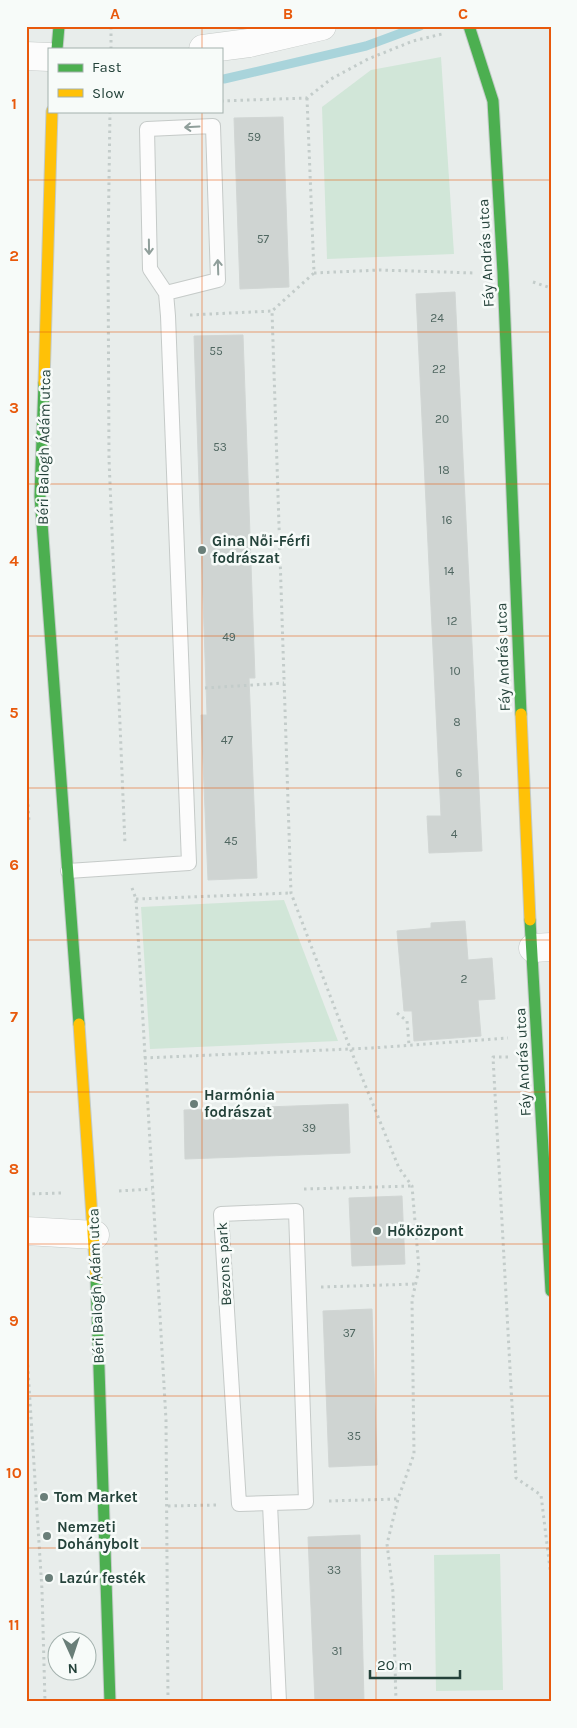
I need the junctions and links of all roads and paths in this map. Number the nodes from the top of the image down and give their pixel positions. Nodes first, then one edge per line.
1 (59, 26) edge
2 (111, 26) edge
3 (322, 26) edge
4 (469, 26) edge
5 (448, 32) dead end
6 (57, 48) edge
7 (111, 48) edge
8 (211, 48) edge
9 (26, 56) edge
10 (48, 57) edge
11 (307, 98) junction
12 (222, 101) edge
13 (52, 112) edge
14 (110, 112) edge
15 (314, 273) junction
16 (503, 274) junction
17 (166, 293) junction
18 (272, 312) junction
19 (168, 316) junction
20 (284, 683) junction
21 (182, 689) junction
22 (26, 772) edge
23 (26, 825) edge
24 (126, 867) junction
25 (68, 871) junction
26 (291, 893) junction
27 (136, 900) junction
28 (542, 947) edge
29 (397, 1013) dead end
30 (514, 1038) dead end
31 (409, 1045) junction
32 (350, 1048) junction
33 (515, 1057) dead end
34 (144, 1058) junction
35 (547, 1146) edge
36 (412, 1186) junction
37 (92, 1192) junction
38 (26, 1194) edge
39 (296, 1211) junction
40 (26, 1231) edge
41 (94, 1235) junction
42 (415, 1284) junction
43 (298, 1288) junction
44 (551, 1291) edge
45 (26, 1338) edge
46 (398, 1499) junction
47 (306, 1502) junction
48 (239, 1504) junction
49 (270, 1504) junction
50 (168, 1506) junction
51 (551, 1577) edge
52 (45, 1702) edge
53 (110, 1702) edge
54 (168, 1702) edge
55 (279, 1702) edge
56 (396, 1702) edge

1 - 6 street
2 - 7 path
3 - 8 street
4 - 16 street, Fáy András utca
5 - 11 path
9 - 10 street
11 - 12 path
11 - 15 path
13 - 25 street, Béri Balogh Ádám utca
14 - 24 path
15 - 16 path
15 - 18 path
16 - 28 street, Fáy András utca
17 -> 17 lane
17 - 19 lane
18 - 19 path
18 - 20 path
19 - 21 lane
20 - 21 path
20 - 26 path
21 - 24 lane
22 - 23 path
24 - 25 lane
24 - 27 path
25 - 37 street, Béri Balogh Ádám utca
26 - 27 path
26 - 32 path
27 - 34 path
28 - 35 street, Fáy András utca
29 - 31 path
30 - 31 path
31 - 32 path
32 - 34 path
32 - 36 path
33 - 51 path
34 - 50 path
35 - 44 street, Fáy András utca
36 - 39 path
36 - 42 path
37 - 38 path
37 - 41 street, Béri Balogh Ádám utca
39 - 43 lane
39 - 48 lane, Bezons park
40 - 41 street
41 - 53 street, Béri Balogh Ádám utca
42 - 43 path
42 - 46 path
43 - 47 lane
45 - 52 path
46 - 47 path
46 - 56 path
47 - 49 lane
48 - 49 lane
48 - 50 path
49 - 55 lane
50 - 54 path

